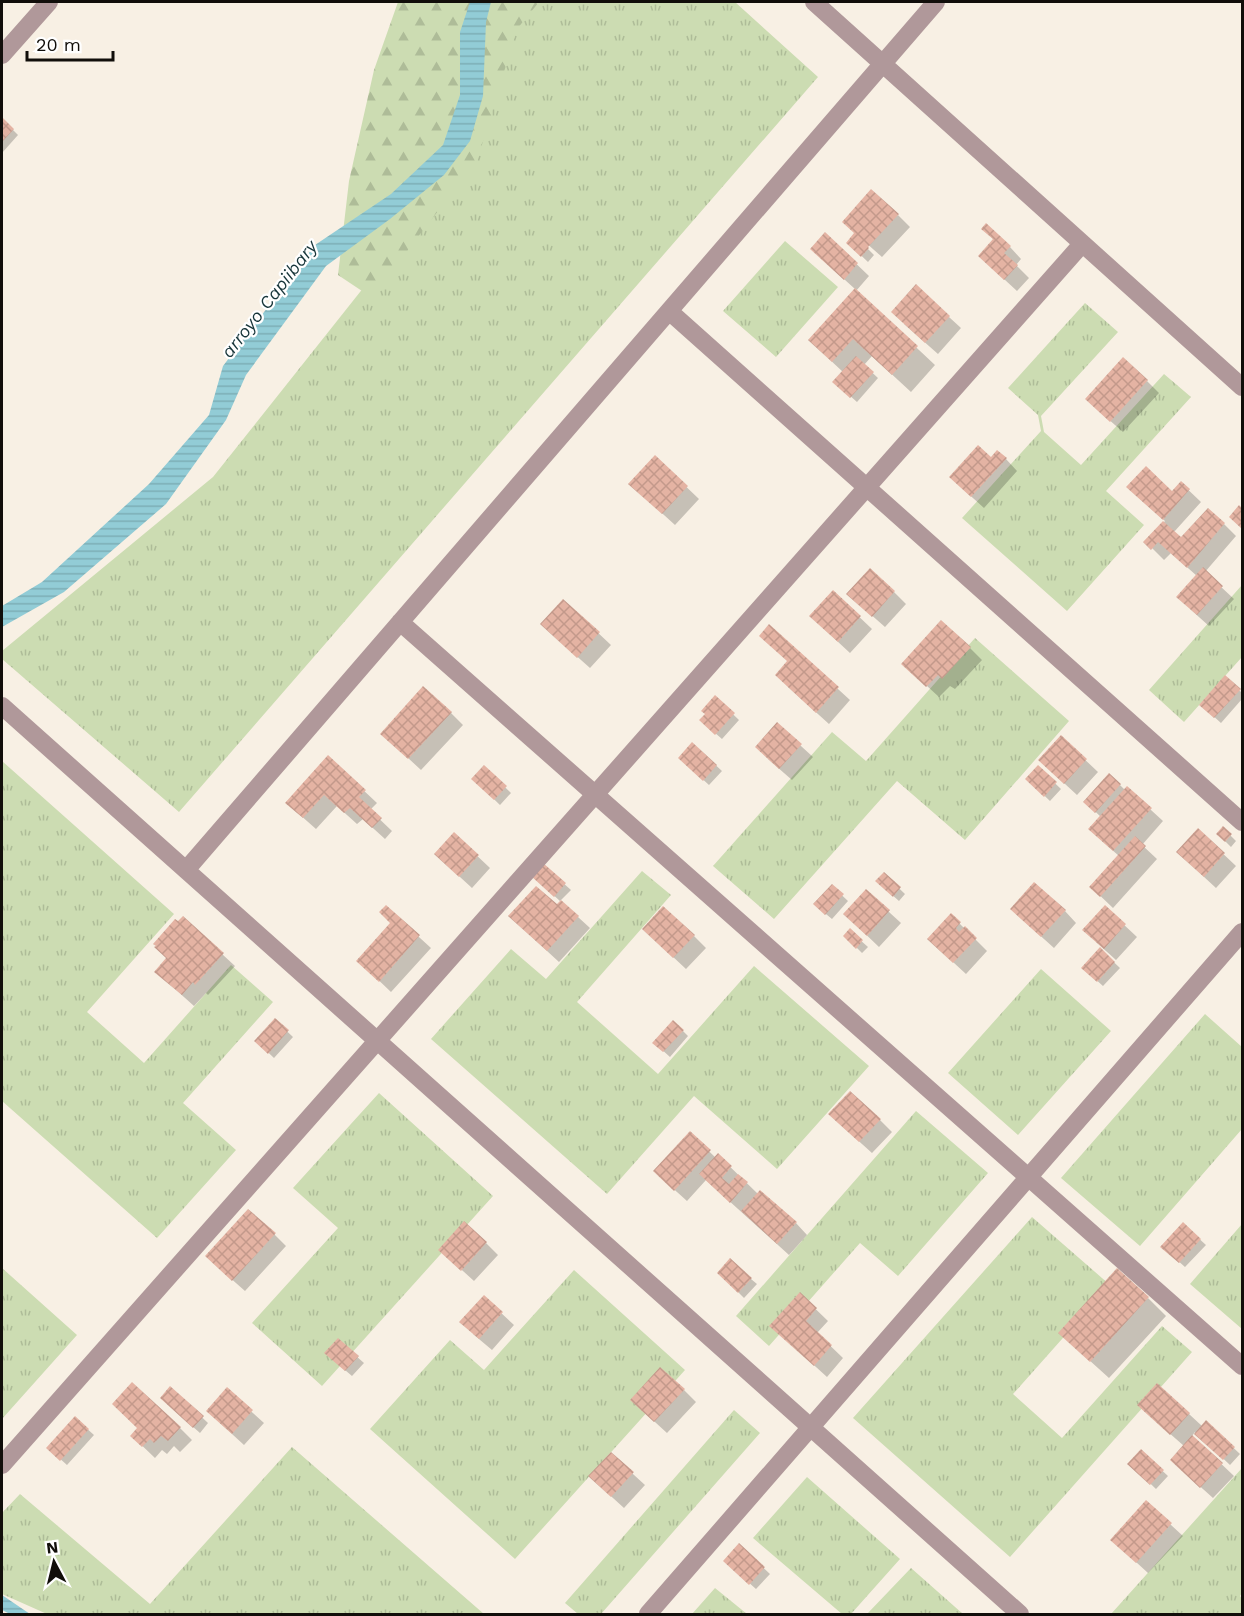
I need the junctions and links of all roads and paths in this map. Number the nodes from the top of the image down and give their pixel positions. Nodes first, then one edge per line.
1 (49, 2) edge
2 (814, 2) edge
3 (936, 2) edge
4 (2, 54) edge
5 (883, 63) junction
6 (1082, 244) junction
7 (669, 311) junction
8 (1242, 387) edge
9 (866, 487) junction
10 (400, 622) junction
11 (2, 706) edge
12 (595, 794) junction
13 (1242, 822) edge
14 (186, 870) junction
15 (1242, 932) edge
16 (377, 1041) junction
17 (1029, 1178) junction
18 (1242, 1366) edge
19 (811, 1428) junction
20 (2, 1465) edge
21 (648, 1614) edge
22 (1020, 1614) edge

1 - 4 street
2 - 5 street
3 - 5 street
5 - 6 street
5 - 7 street
6 - 8 street
6 - 9 street
7 - 9 street
7 - 10 street
9 - 12 street
9 - 13 street
10 - 12 street
10 - 14 street
11 - 14 street
12 - 16 street
12 - 17 street
14 - 16 street
15 - 17 street
16 - 19 street
16 - 20 street
17 - 18 street
17 - 19 street
19 - 21 street
19 - 22 street

